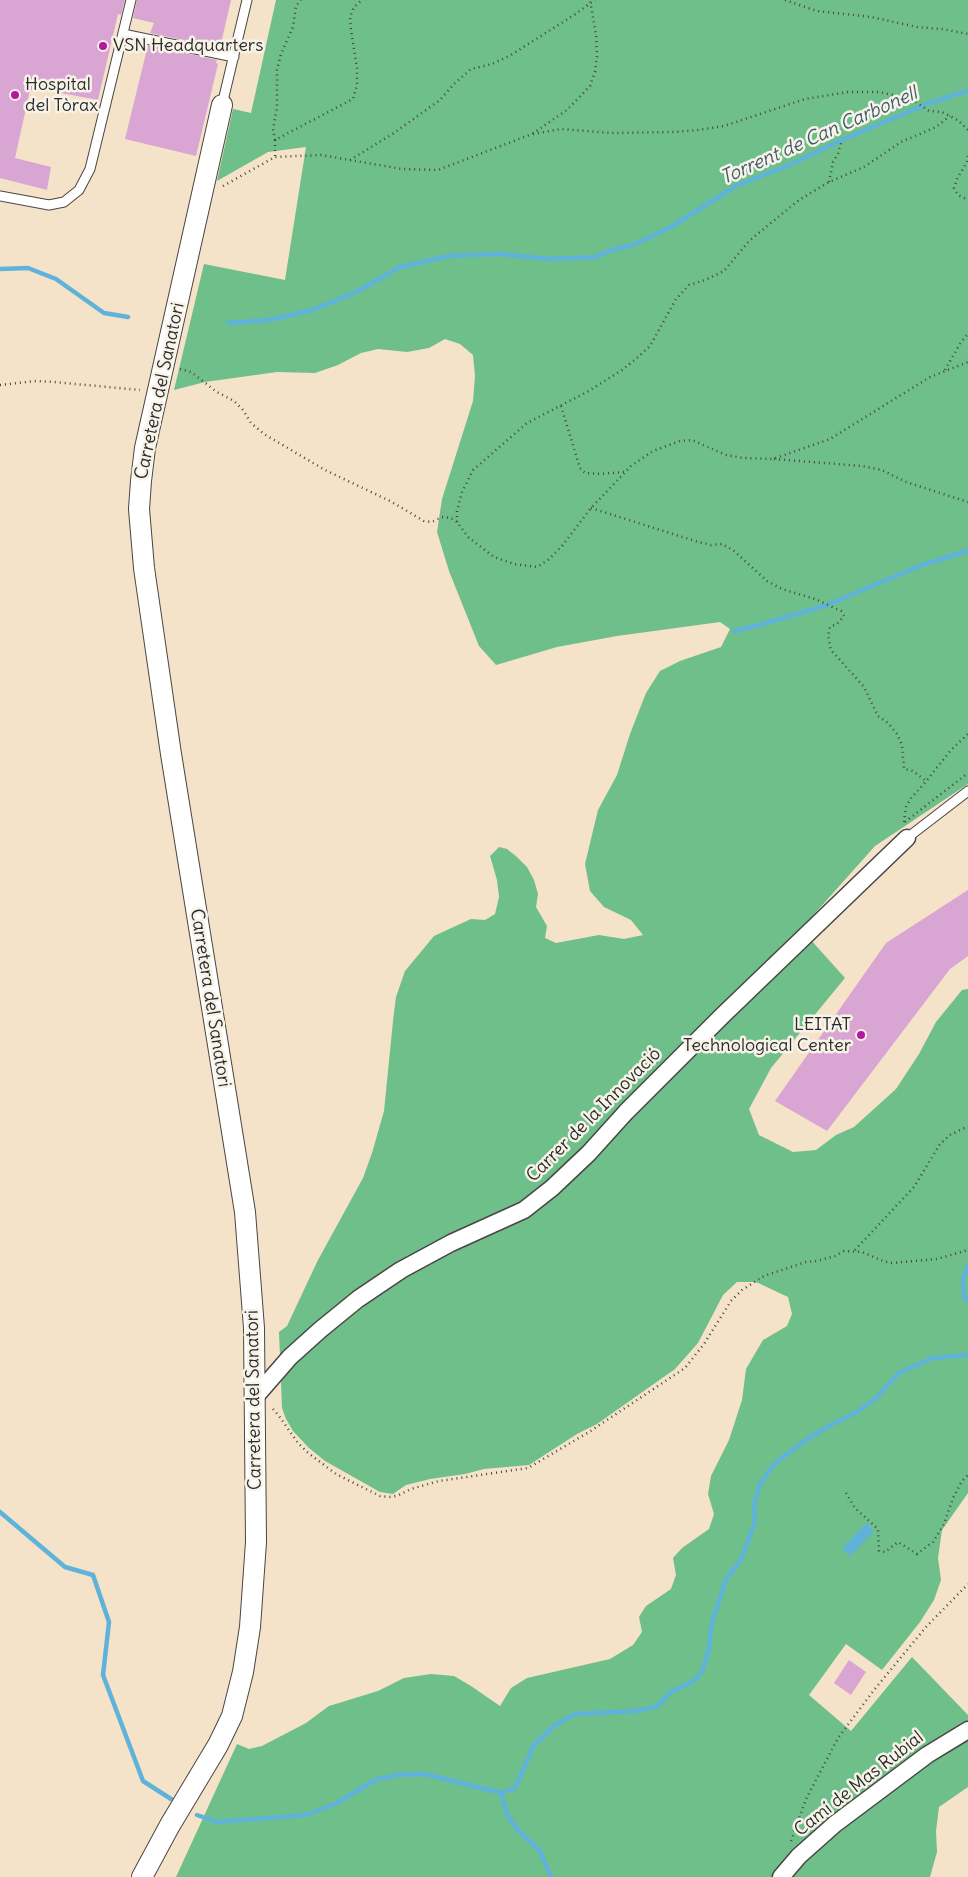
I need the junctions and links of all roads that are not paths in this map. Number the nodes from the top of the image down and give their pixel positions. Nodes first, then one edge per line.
1 (131, 0) edge
2 (247, 0) edge
3 (123, 34) junction
4 (234, 57) junction
5 (222, 105) joint
6 (0, 196) edge
7 (968, 791) edge
8 (905, 830) joint
9 (256, 1398) junction
10 (968, 1730) edge
11 (785, 1872) edge
12 (142, 1877) edge

1 - 3 lane
2 - 4 lane
3 - 4 lane
3 - 6 lane
4 - 5 lane
5 - 9 street, Carretera del Sanatori
7 - 8 lane
8 - 9 street, Carrer de la Innovació
9 - 12 street, Carretera del Sanatori
10 - 11 street, Camí de Mas Rubial

